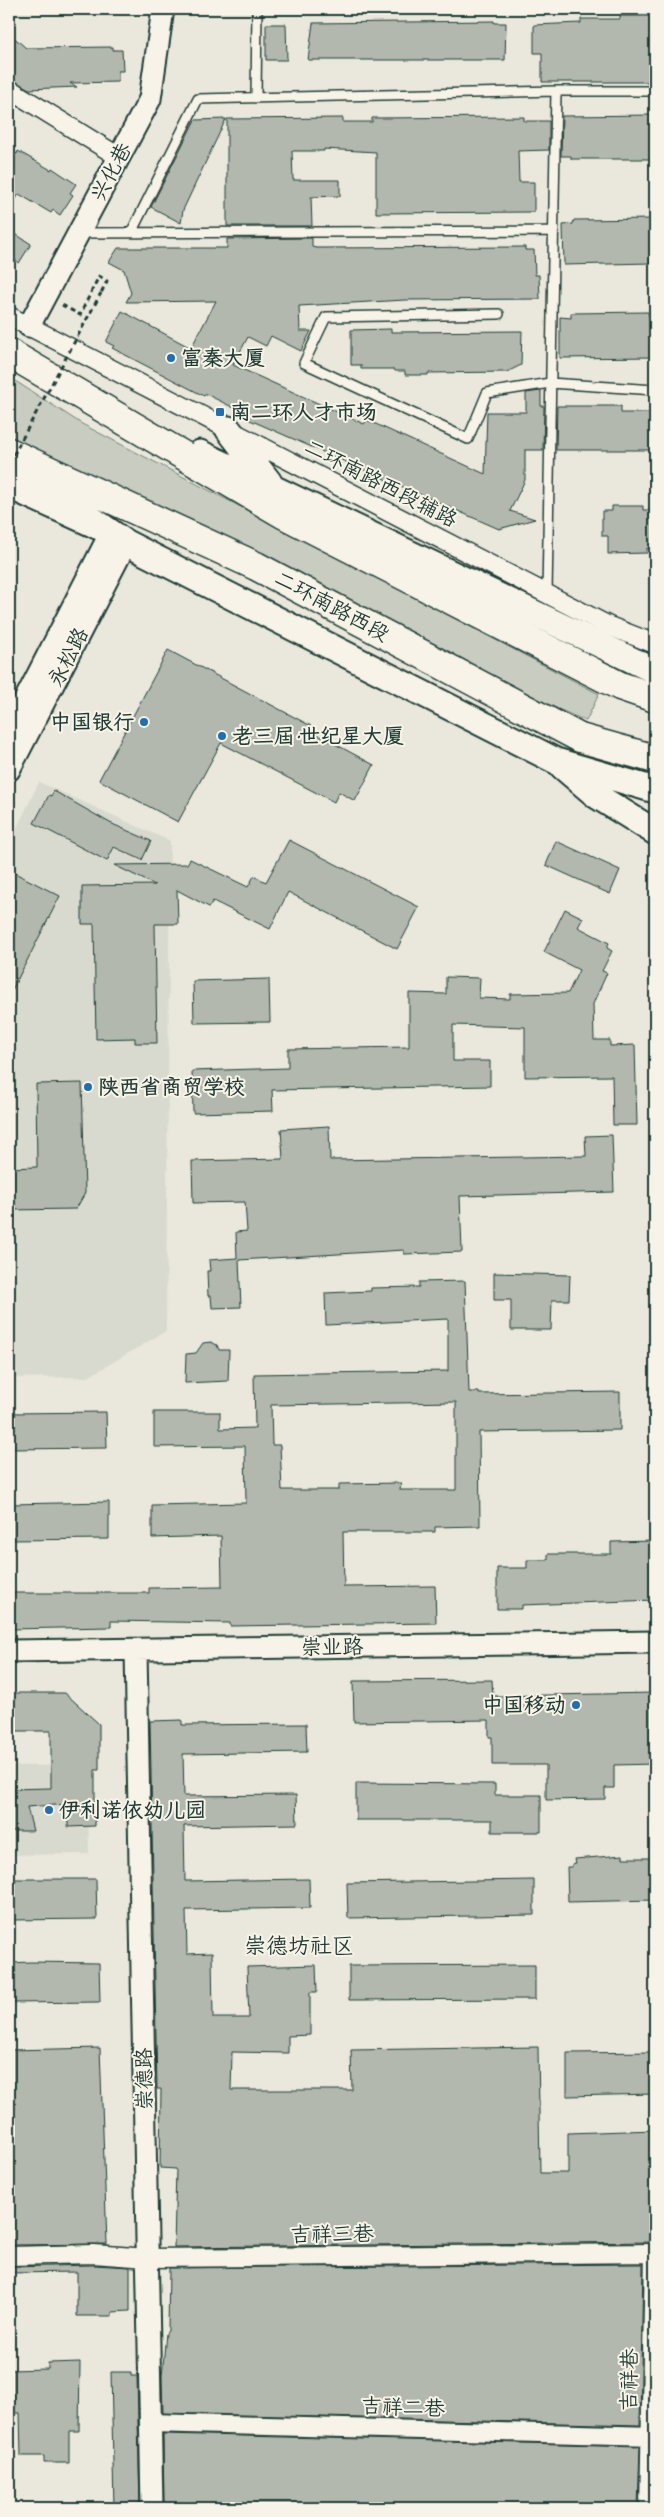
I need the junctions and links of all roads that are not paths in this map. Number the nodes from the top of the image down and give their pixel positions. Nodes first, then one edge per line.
1 (163, 9) edge
2 (257, 9) edge
3 (9, 89) edge
4 (556, 91) junction
5 (655, 91) edge
6 (256, 98) junction
7 (119, 158) junction
8 (553, 231) junction
9 (78, 233) junction
10 (131, 233) junction
11 (499, 314) dead end
12 (9, 316) edge
13 (29, 326) junction
14 (9, 353) edge
15 (550, 383) junction
16 (655, 390) edge
17 (109, 412) junction
18 (228, 429) junction
19 (9, 452) edge
20 (9, 462) edge
21 (272, 486) junction
22 (9, 488) edge
23 (118, 539) junction
24 (546, 594) junction
25 (655, 644) edge
26 (655, 671) edge
27 (655, 698) edge
28 (9, 731) edge
29 (655, 759) edge
30 (556, 761) junction
31 (9, 770) edge
32 (655, 790) edge
33 (655, 832) edge
34 (655, 1642) edge
35 (136, 1650) junction
36 (9, 1651) edge
37 (655, 2253) edge
38 (9, 2256) edge
39 (148, 2258) junction
40 (150, 2423) junction
41 (653, 2436) edge
42 (152, 2508) edge
43 (649, 2508) edge

1 - 7 street, 兴化巷
2 - 6 lane
3 - 7 street
4 - 5 lane
4 - 6 lane
4 - 8 lane
6 - 10 lane
7 - 9 street, 兴化巷
8 - 10 lane
8 - 15 lane
9 - 10 lane
9 - 13 street, 兴化巷
11 - 15 lane
12 - 13 street, 二环南路西段辅路
13 - 18 street, 二环南路西段辅路
14 - 17 highway
15 - 16 lane
15 - 24 lane
17 - 21 main road
17 - 27 highway
18 - 21 main road
18 - 24 street, 二环南路西段辅路
19 - 29 highway, 二环南路西段
20 - 23 main road
21 - 26 main road
22 - 23 street
23 - 28 street, 永松路
23 - 30 main road
23 - 31 street, 永松路
24 - 25 street, 二环南路西段辅路
30 - 32 main road
30 - 33 main road
34 - 35 street, 崇业路
35 - 36 street, 崇业路
35 - 39 street, 崇德路
37 - 39 street, 吉祥三巷
37 - 41 street, 吉祥巷
38 - 39 street, 吉祥三巷
39 - 40 street, 崇德路
40 - 41 street, 吉祥二巷
40 - 42 street, 崇德路
41 - 43 street, 吉祥巷

